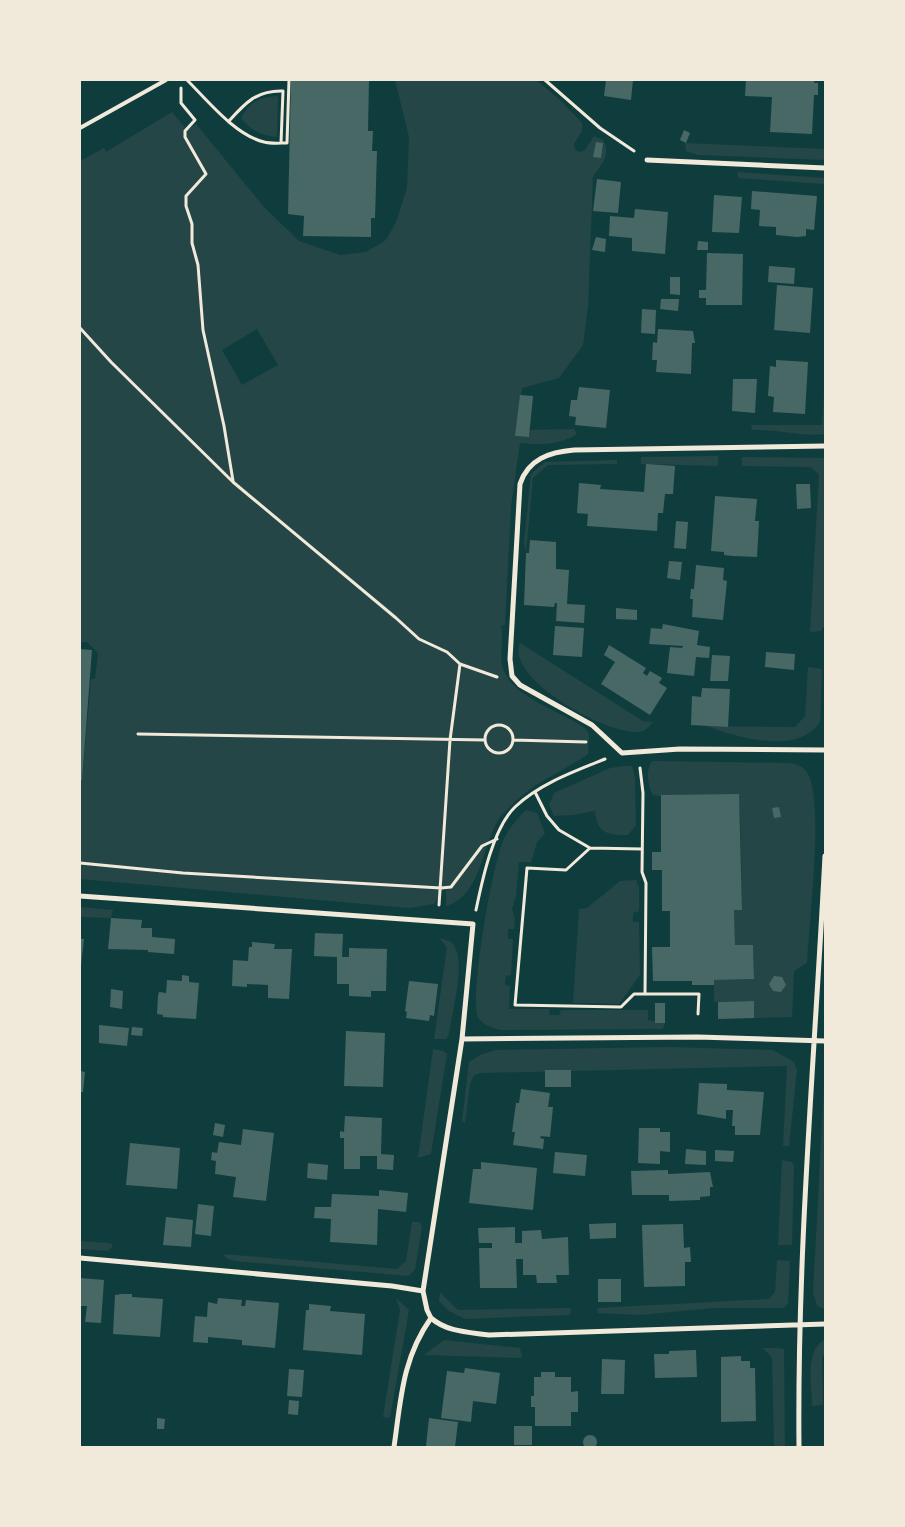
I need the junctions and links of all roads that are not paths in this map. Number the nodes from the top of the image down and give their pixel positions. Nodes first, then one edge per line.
1 (166, 80) edge
2 (80, 128) edge
3 (647, 160) road end
4 (825, 168) edge
5 (825, 446) edge
6 (825, 750) edge
7 (825, 856) edge
8 (80, 896) edge
9 (462, 1039) junction
10 (814, 1041) junction
11 (825, 1042) edge
12 (80, 1258) edge
13 (423, 1291) junction
14 (432, 1318) junction
15 (825, 1324) edge
16 (800, 1325) junction
17 (394, 1447) edge
18 (799, 1447) edge

1 - 2 lane
3 - 4 street
5 - 6 street
7 - 10 street
8 - 9 street
9 - 10 street
9 - 13 street
10 - 11 street
10 - 16 street
12 - 13 street
13 - 14 street
14 - 16 street
14 - 17 street
15 - 16 street
16 - 18 street

